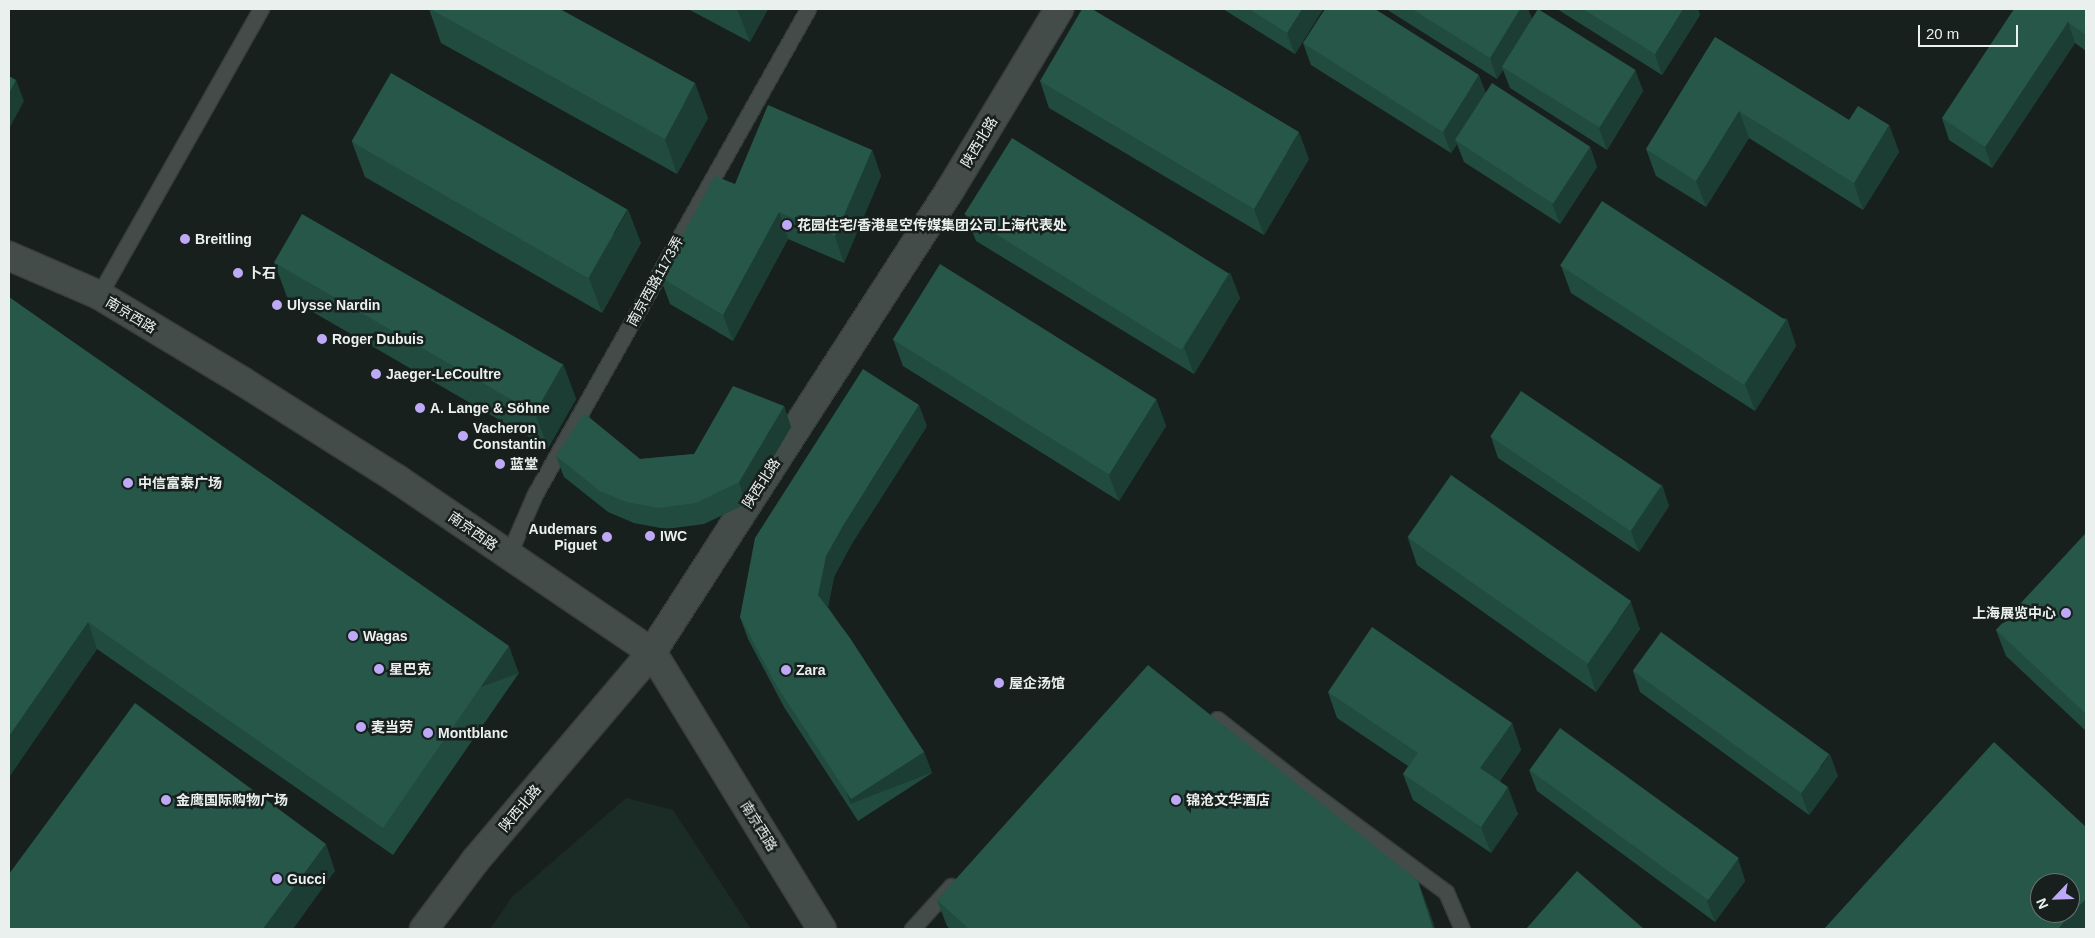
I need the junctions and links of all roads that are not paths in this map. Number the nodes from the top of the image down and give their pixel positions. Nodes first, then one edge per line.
1 (261, 9) edge
2 (808, 9) edge
3 (1059, 9) edge
4 (9, 256) edge
5 (99, 295) junction
6 (508, 556) junction
7 (652, 652) junction
8 (1217, 719) edge
9 (1304, 787) junction
10 (1266, 790) edge
11 (958, 878) edge
12 (424, 929) edge
13 (822, 929) edge
14 (912, 929) edge
15 (1462, 929) edge

1 - 5 lane
2 - 6 lane, 南京西路1173弄
3 - 7 main road, 陕西北路
4 - 5 main road, 南京西路
5 - 6 main road, 南京西路
6 - 7 main road, 南京西路
7 - 12 main road, 陕西北路
7 - 13 main road, 南京西路
8 - 9 lane
9 - 10 lane
9 - 15 lane
11 - 14 lane

